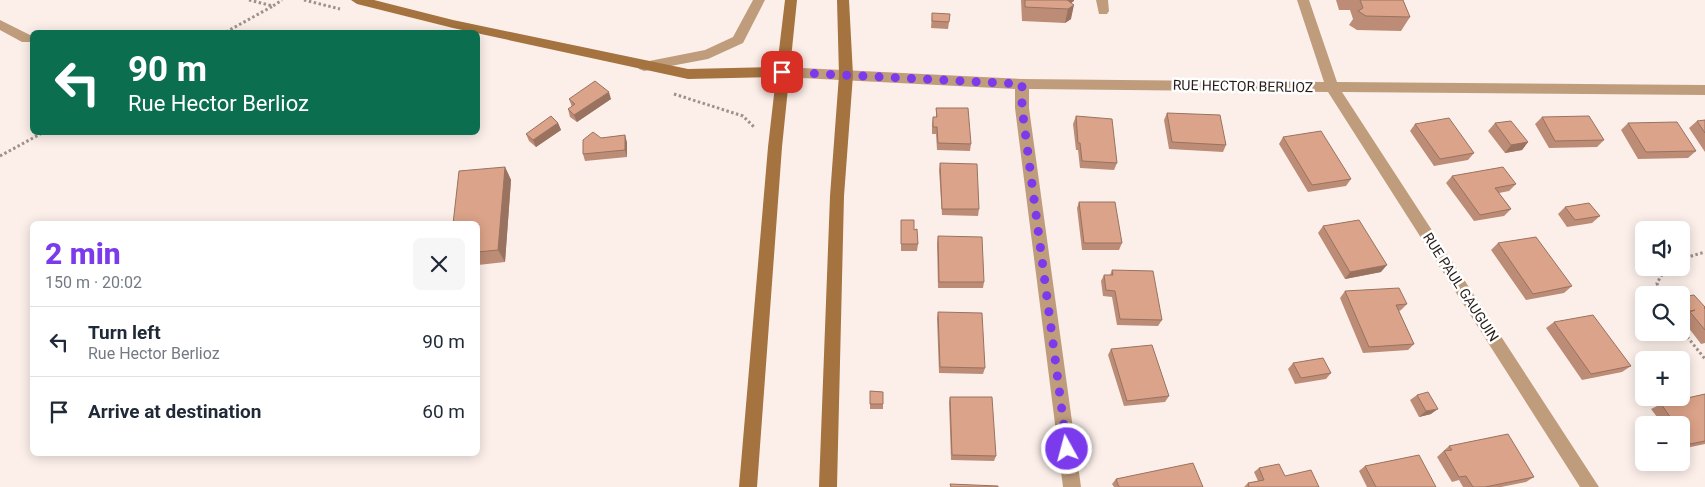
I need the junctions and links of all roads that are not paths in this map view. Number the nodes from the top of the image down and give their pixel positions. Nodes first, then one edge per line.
1 (357, 0) edge
2 (759, 0) edge
3 (791, 0) edge
4 (843, 0) edge
5 (1303, 0) edge
6 (0, 24) edge
7 (27, 39) dead end
8 (644, 66) junction
9 (782, 72) junction
10 (846, 75) junction
11 (1022, 84) junction
12 (1332, 87) junction
13 (1705, 90) edge
14 (748, 487) edge
15 (828, 487) edge
16 (1072, 487) edge
17 (1590, 487) edge

1 - 8 main road
2 - 8 street
3 - 9 main road
4 - 10 main road
5 - 12 street, RUE PAUL GAUGUIN
6 - 7 street
8 - 9 main road
9 - 10 street, RUE HECTOR BERLIOZ
9 - 14 main road
10 - 11 street, RUE HECTOR BERLIOZ
10 - 15 main road
11 - 12 street, RUE HECTOR BERLIOZ
11 - 16 street
12 - 13 street, RUE HECTOR BERLIOZ
12 - 17 street, RUE PAUL GAUGUIN

